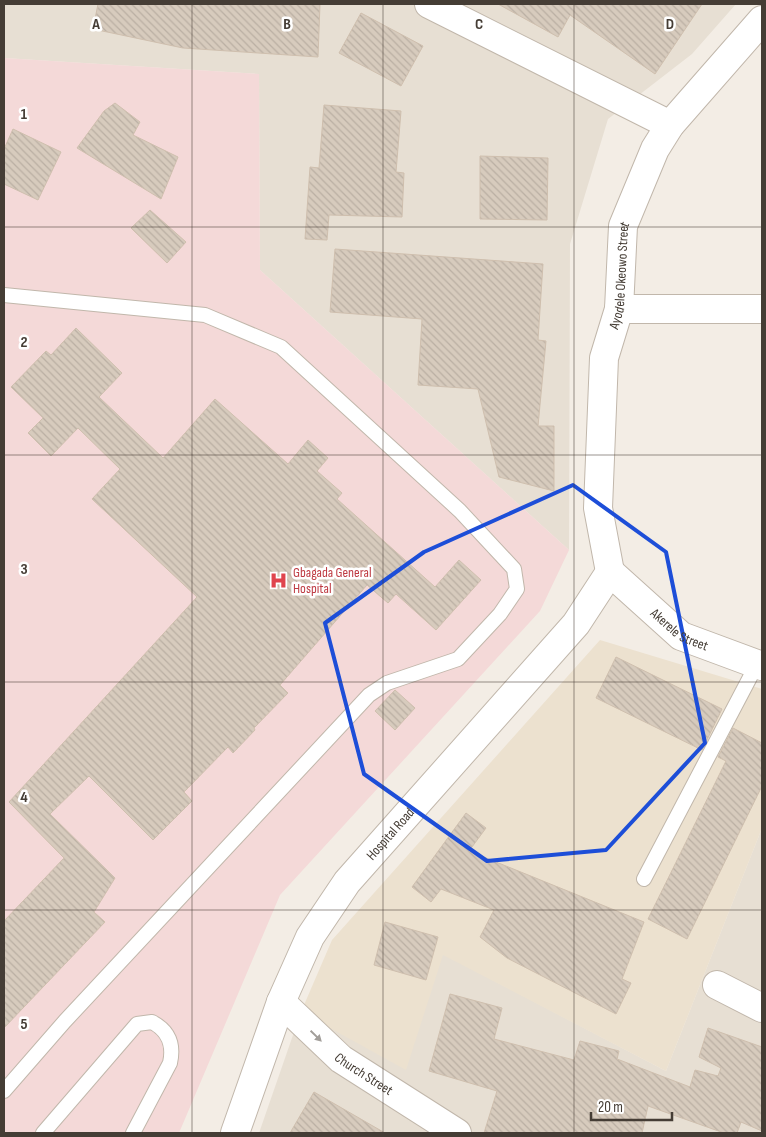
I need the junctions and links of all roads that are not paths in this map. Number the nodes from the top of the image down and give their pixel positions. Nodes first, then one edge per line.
1 (429, 4) edge
2 (762, 20) edge
3 (670, 125) junction
4 (4, 295) edge
5 (619, 309) junction
6 (762, 309) edge
7 (610, 572) junction
8 (760, 665) edge
9 (644, 879) dead end
10 (717, 985) dead end
11 (281, 1002) junction
12 (762, 1008) edge
13 (4, 1091) edge
14 (43, 1133) edge
15 (133, 1133) edge
16 (235, 1133) edge
17 (457, 1133) edge

1 - 3 street
2 - 3 street, Ayodele Okeowo Street
3 - 5 street, Ayodele Okeowo Street
4 - 13 lane
5 - 6 street
5 - 7 street, Ayodele Okeowo Street
7 - 8 street, Akerele Street
7 - 11 street, Hospital Road
8 - 9 lane
10 - 12 street
11 - 16 street, Hospital Road
11 -> 17 street, Church Street
14 - 15 lane

